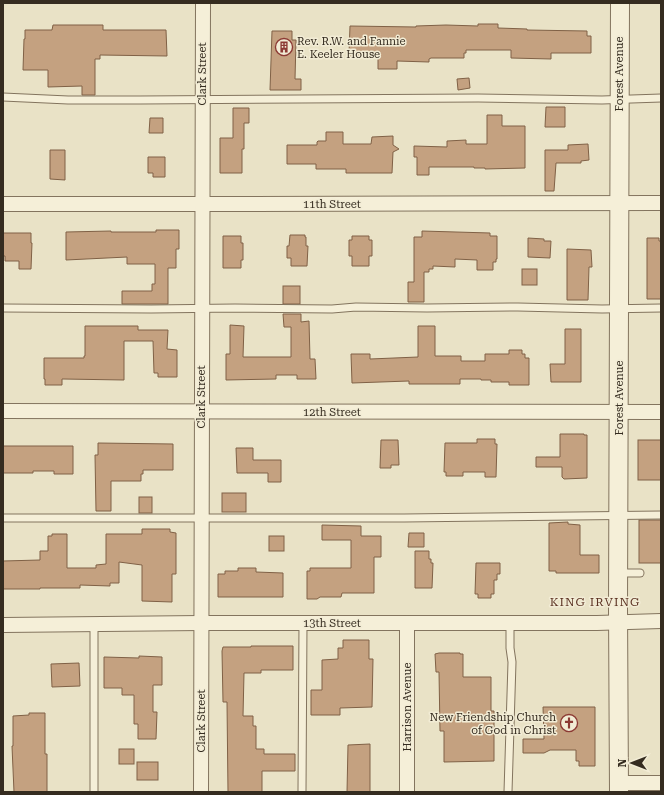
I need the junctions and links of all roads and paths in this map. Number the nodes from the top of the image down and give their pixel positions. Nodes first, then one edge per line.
1 (203, 3) edge
2 (620, 3) edge
3 (3, 97) edge
4 (619, 98) junction
5 (661, 98) edge
6 (202, 99) junction
7 (619, 203) junction
8 (661, 203) edge
9 (3, 204) edge
10 (202, 204) junction
11 (3, 308) edge
12 (202, 308) junction
13 (619, 308) junction
14 (661, 308) edge
15 (3, 411) edge
16 (201, 412) junction
17 (619, 412) junction
18 (661, 412) edge
19 (661, 515) edge
20 (618, 516) junction
21 (3, 518) edge
22 (201, 518) junction
23 (618, 573) junction
24 (640, 573) dead end
25 (618, 621) junction
26 (661, 621) edge
27 (94, 623) junction
28 (201, 623) junction
29 (303, 623) junction
30 (407, 623) junction
31 (510, 623) junction
32 (3, 625) edge
33 (661, 782) edge
34 (619, 787) edge
35 (94, 792) edge
36 (201, 792) edge
37 (302, 792) edge
38 (407, 792) edge
39 (508, 792) edge

1 - 6 street, Clark Street
2 - 4 street, Forest Avenue
3 - 6 lane
4 - 5 lane
4 - 6 lane
4 - 7 street, Forest Avenue
6 - 10 street, Clark Street
7 - 8 street, 11th Street
7 - 10 street, 11th Street
7 - 13 street, Forest Avenue
9 - 10 street, 11th Street
10 - 12 street, Clark Street
11 - 12 lane
12 - 13 lane
12 - 16 street, Clark Street
13 - 14 lane
13 - 17 street, Forest Avenue
15 - 16 street, 12th Street
16 - 17 street, 12th Street
16 - 22 street, Clark Street
17 - 18 street, 12th Street
17 - 20 street, Forest Avenue
19 - 20 lane
20 - 22 lane
20 - 23 street, Forest Avenue
21 - 22 lane
22 - 28 street, Clark Street
23 - 24 lane
23 - 25 street, Forest Avenue
25 - 26 street, 13th Street
25 - 31 street, 13th Street
25 - 34 street, Forest Avenue
27 - 28 street, 13th Street
27 - 32 street, 13th Street
27 - 35 lane
28 - 29 street, 13th Street
28 - 36 street, Clark Street
29 - 30 street, 13th Street
29 - 37 lane
30 - 31 street, 13th Street
30 - 38 street, Harrison Avenue
31 - 39 lane
33 - 34 street

